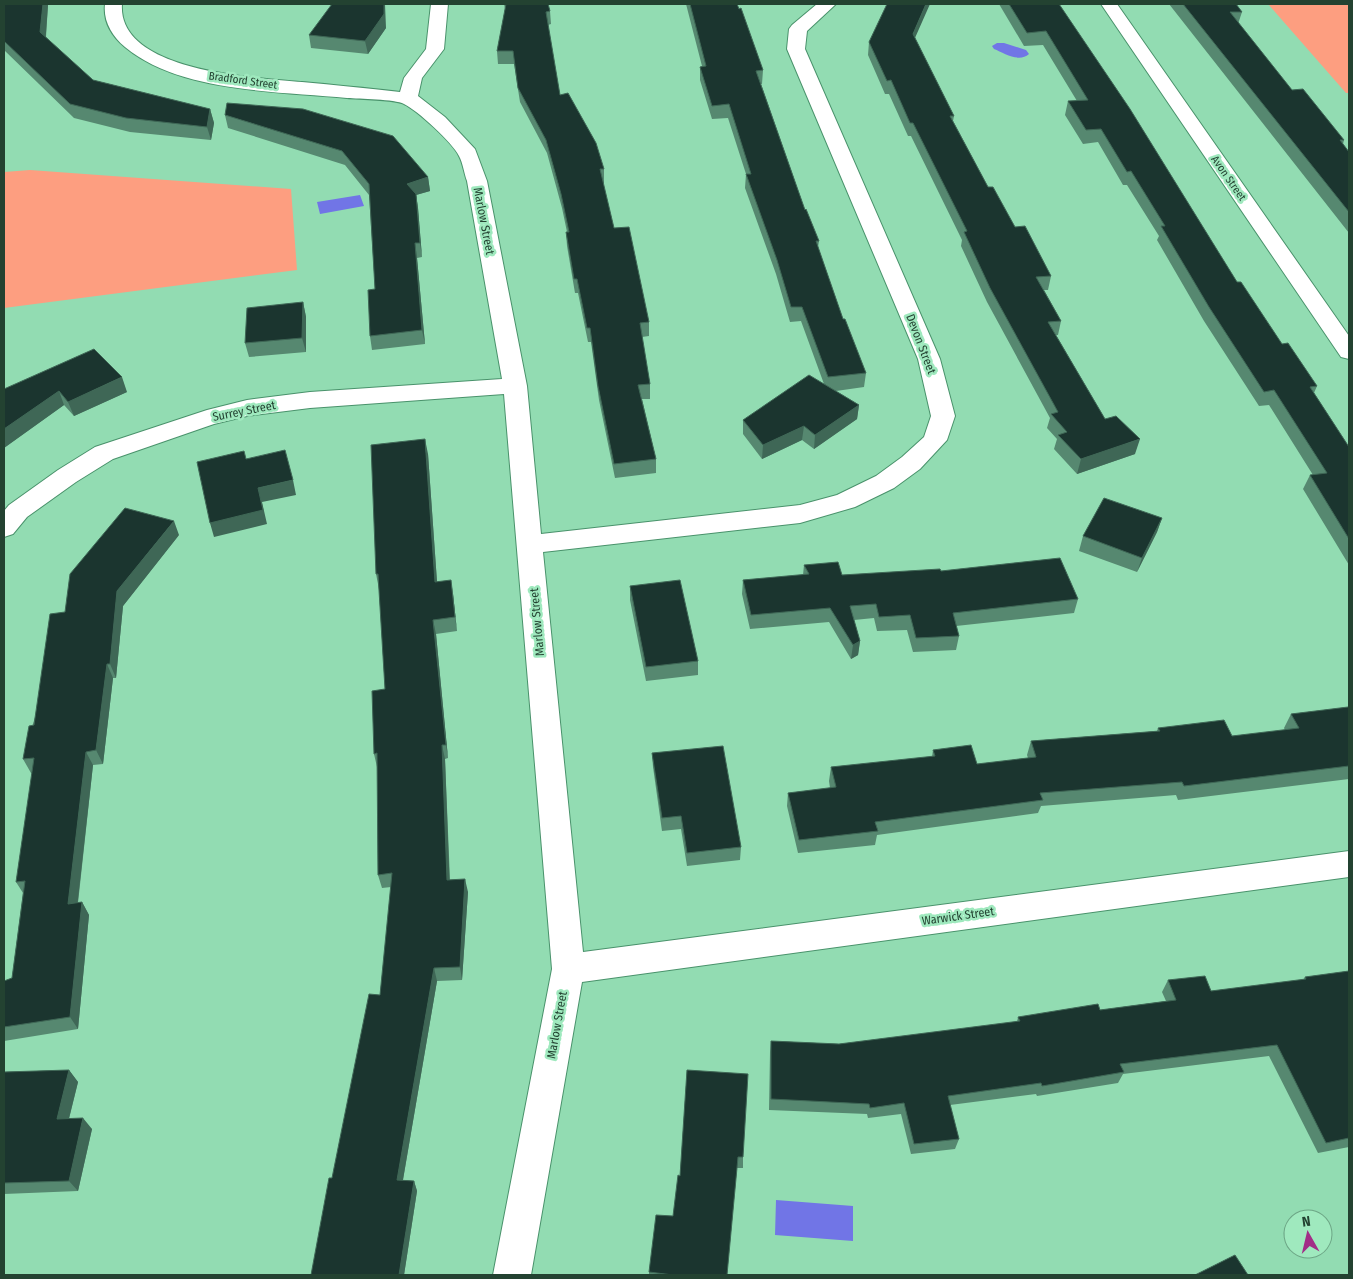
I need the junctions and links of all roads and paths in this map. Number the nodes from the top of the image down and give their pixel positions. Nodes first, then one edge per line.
1 (114, 4) edge
2 (440, 4) edge
3 (827, 4) edge
4 (1109, 4) edge
5 (408, 98) junction
6 (1349, 352) edge
7 (515, 386) junction
8 (4, 528) edge
9 (530, 544) junction
10 (1349, 864) edge
11 (568, 969) junction
12 (512, 1275) edge

1 - 5 street, Bradford Street
2 - 5 street
3 - 9 street, Devon Street
4 - 6 street, Avon Street
5 - 7 street, Marlow Street
7 - 8 street, Surrey Street
7 - 9 street, Marlow Street
9 - 11 street, Marlow Street
10 - 11 street, Warwick Street
11 - 12 street, Marlow Street

